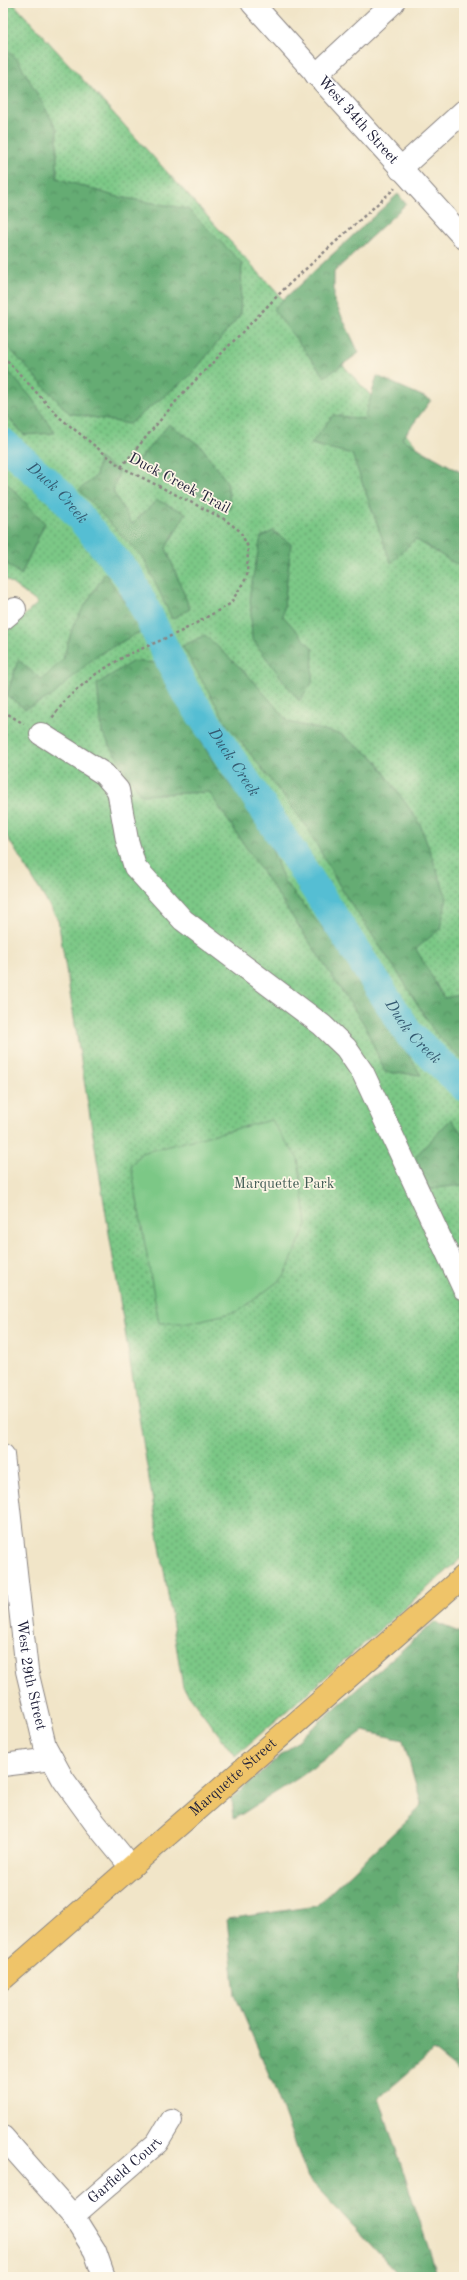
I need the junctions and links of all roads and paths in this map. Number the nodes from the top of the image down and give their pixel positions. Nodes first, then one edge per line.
1 (252, 3) edge
2 (393, 3) edge
3 (316, 75) junction
4 (464, 111) edge
5 (404, 173) junction
6 (464, 238) edge
7 (3, 356) edge
8 (121, 467) junction
9 (3, 711) edge
10 (41, 734) junction
11 (464, 1290) edge
12 (3, 1455) edge
13 (10, 1576) edge
14 (464, 1576) edge
15 (52, 1759) junction
16 (3, 1765) edge
17 (131, 1867) junction
18 (3, 1979) edge
19 (171, 2120) dead end
20 (3, 2137) edge
21 (73, 2216) junction
22 (104, 2277) edge

1 - 3 street, West 34th Street
2 - 3 street
3 - 5 street, West 34th Street
4 - 5 street
5 - 6 street, West 34th Street
5 - 8 path
7 - 8 path, Duck Creek Trail
8 - 10 path, Duck Creek Trail
9 - 10 path
10 - 11 street
12 - 13 street, West 29th Street
13 - 15 street, West 29th Street
14 - 17 main road, Marquette Street
15 - 16 street
15 - 17 street, West 29th Street
17 - 18 main road, Marquette Street
19 - 21 street, Garfield Court
20 - 21 street
21 - 22 street

